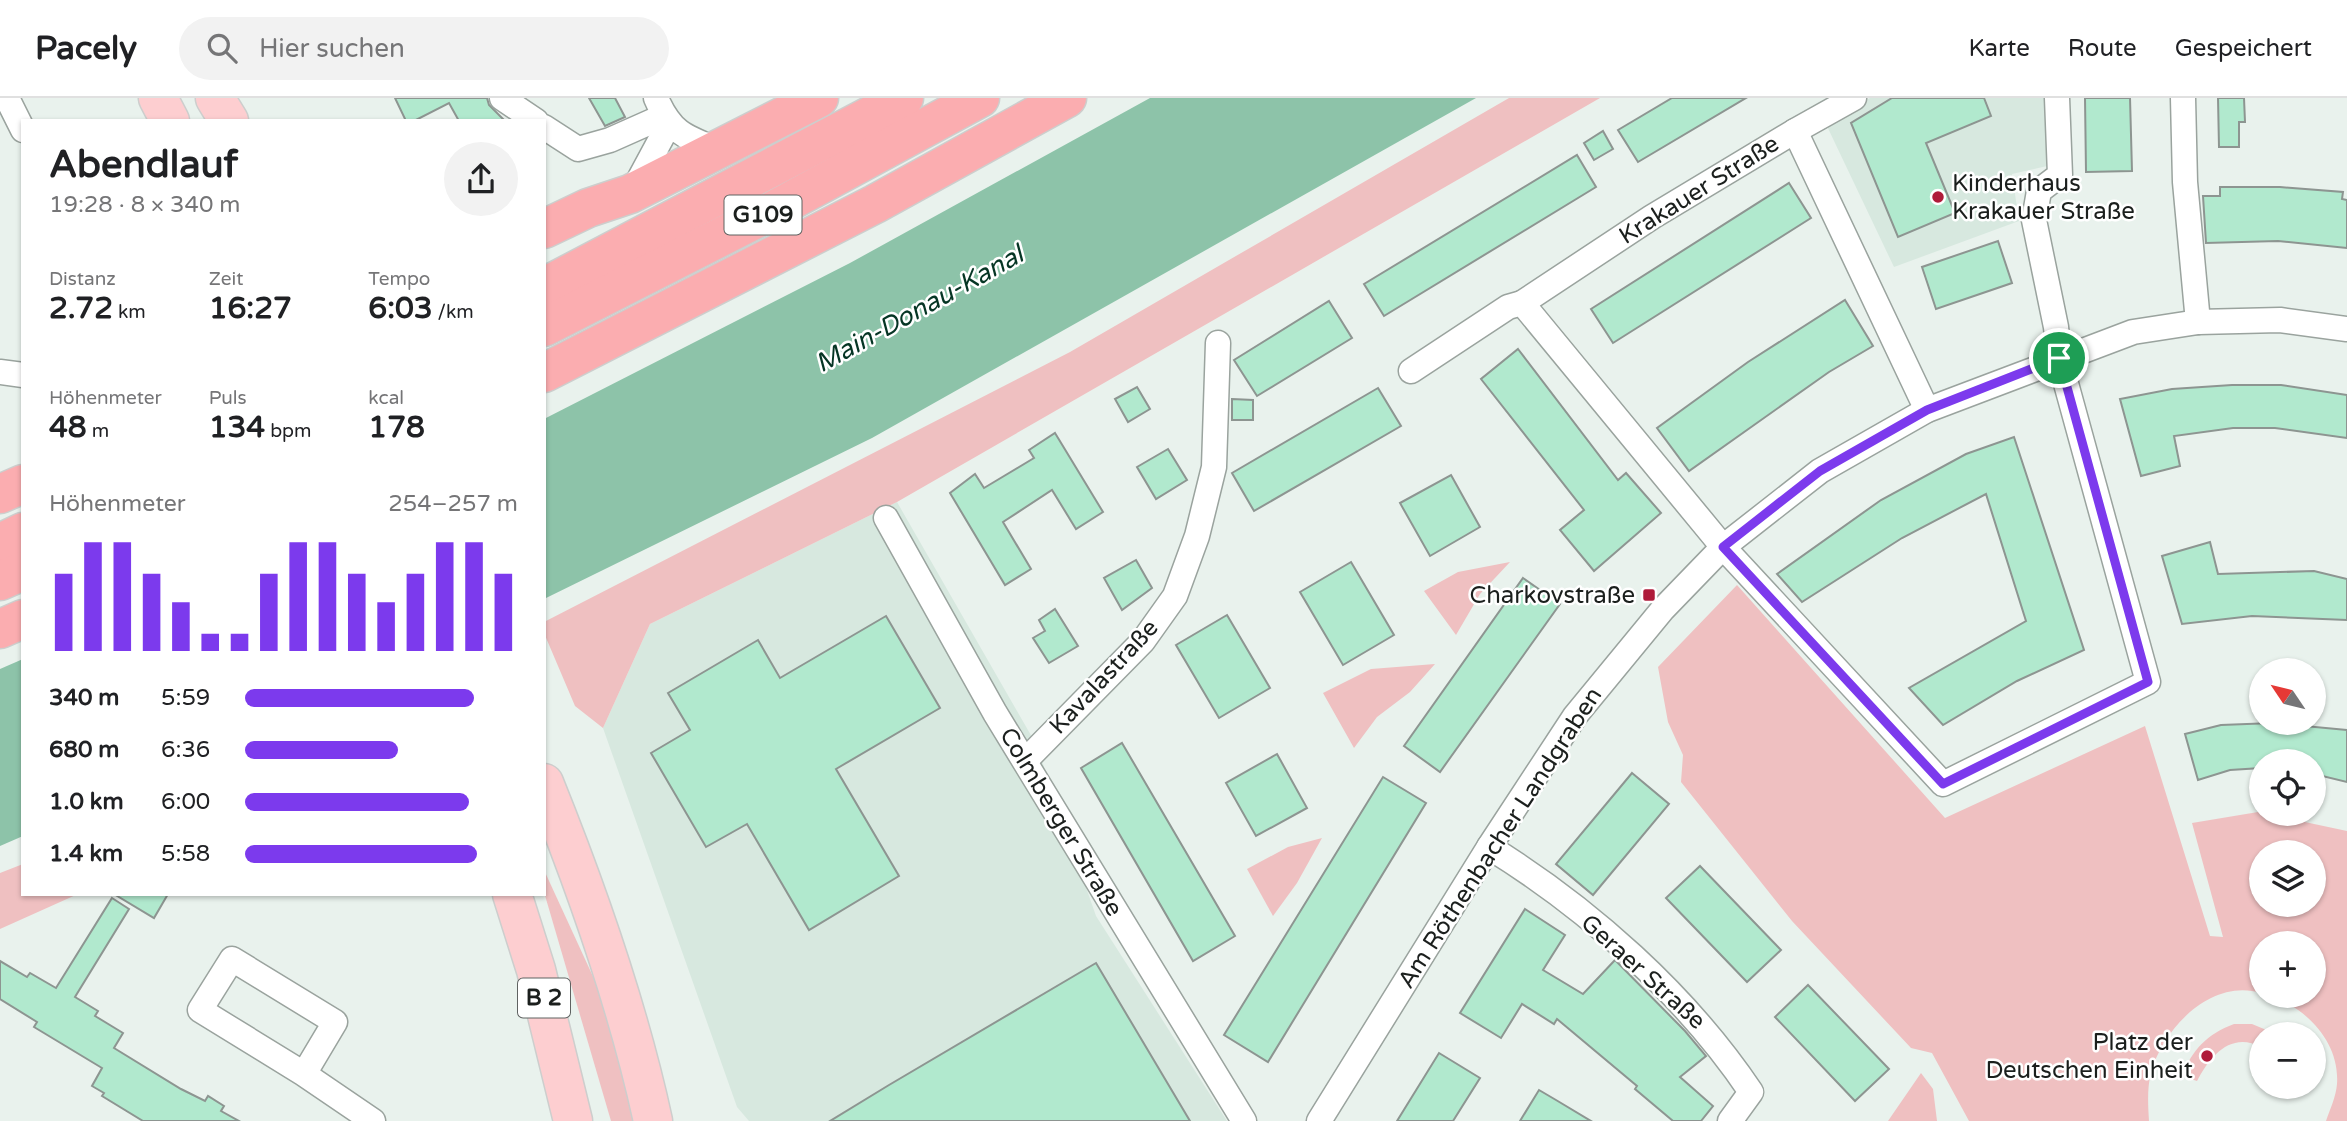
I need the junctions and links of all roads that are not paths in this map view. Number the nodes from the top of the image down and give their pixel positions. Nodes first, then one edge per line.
1 (7, 98) edge
2 (158, 98) edge
3 (215, 98) edge
4 (502, 98) edge
5 (819, 98) edge
6 (904, 98) edge
7 (980, 98) edge
8 (1067, 98) edge
9 (1854, 98) edge
10 (2057, 98) edge
11 (2183, 98) edge
12 (660, 107) edge
13 (169, 119) edge
14 (228, 119) edge
15 (533, 119) edge
16 (21, 126) edge
17 (546, 128) edge
18 (1795, 131) junction
19 (718, 150) junction
20 (630, 194) junction
21 (546, 228) edge
22 (546, 286) edge
23 (1522, 303) junction
24 (2198, 322) junction
25 (546, 326) edge
26 (2347, 330) edge
27 (1218, 343) dead end
28 (2059, 358) junction
29 (1411, 371) dead end
30 (0, 372) edge
31 (546, 372) edge
32 (21, 375) edge
33 (1927, 410) junction
34 (21, 485) edge
35 (0, 494) edge
36 (886, 518) dead end
37 (21, 534) edge
38 (0, 543) edge
39 (1723, 547) junction
40 (21, 572) edge
41 (0, 581) edge
42 (21, 620) edge
43 (0, 629) edge
44 (1025, 761) junction
45 (546, 788) edge
46 (1489, 847) junction
47 (513, 896) edge
48 (637, 1053) junction
49 (304, 1074) junction
50 (575, 1111) edge
51 (373, 1121) edge
52 (653, 1121) edge
53 (674, 1121) edge
54 (1244, 1121) edge
55 (1319, 1121) edge
56 (1730, 1121) edge

1 - 16 street
2 - 13 main road
3 - 14 main road
4 - 15 street
5 - 19 highway
6 - 22 highway, G109
7 - 25 highway, G109
8 - 31 highway
9 - 18 street
10 - 28 street
11 - 24 street
12 - 17 street
12 - 19 street
12 - 20 street
18 - 23 street, Krakauer Straße
18 - 33 street, Krakauer Straße
19 - 20 highway
20 - 21 highway
23 - 29 street, Krakauer Straße
23 - 39 street
24 - 26 street, Am Röthenbacher Landgraben
24 - 28 street, Am Röthenbacher Landgraben
27 - 44 street, Kavalastraße
28 - 33 street, Am Röthenbacher Landgraben
28 - 39 street
30 - 32 street
33 - 39 street, Am Röthenbacher Landgraben
34 - 35 highway
36 - 44 street, Colmberger Straße
37 - 38 highway
39 - 46 street, Am Röthenbacher Landgraben
40 - 41 highway
42 - 43 highway
44 - 54 street, Colmberger Straße
45 - 48 main road
46 - 55 street, Am Röthenbacher Landgraben
46 - 56 street, Geraer Straße
47 - 50 main road, B 2
48 - 52 main road
48 - 53 main road
49 - 49 street
49 - 51 street

